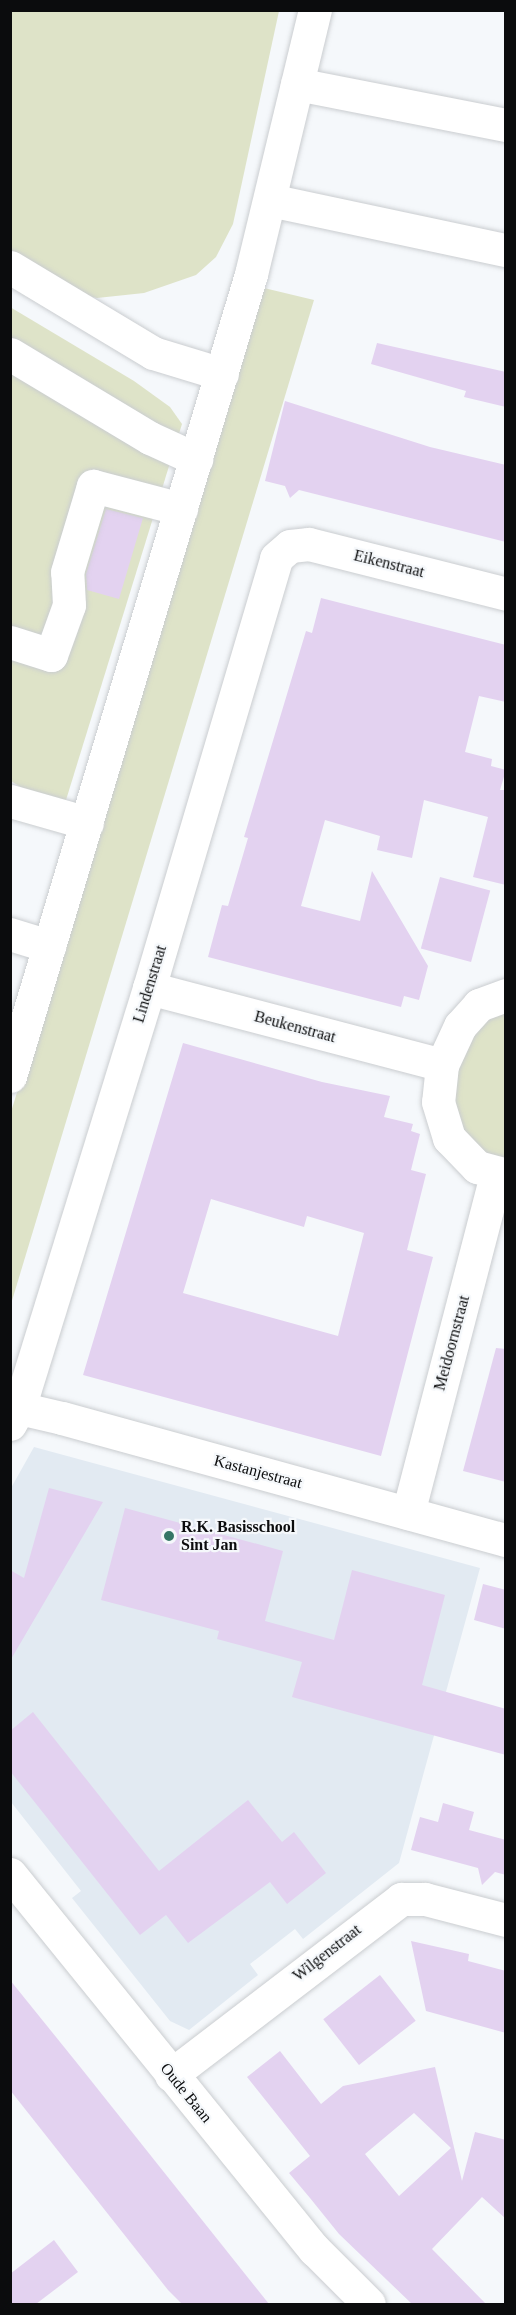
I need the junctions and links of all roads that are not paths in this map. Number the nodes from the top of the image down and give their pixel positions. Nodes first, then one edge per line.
1 (315, 10) edge
2 (297, 84) junction
3 (506, 125) edge
4 (270, 200) junction
5 (506, 250) edge
6 (10, 267) edge
7 (10, 354) edge
8 (222, 374) junction
9 (196, 459) junction
10 (181, 509) junction
11 (276, 558) joint
12 (506, 594) edge
13 (10, 642) edge
14 (10, 801) edge
15 (87, 823) junction
16 (10, 934) edge
17 (50, 946) junction
18 (149, 988) junction
19 (506, 995) edge
20 (442, 1065) junction
21 (10, 1076) edge
22 (501, 1174) edge
23 (14, 1414) edge
24 (408, 1513) junction
25 (506, 1540) edge
26 (10, 1874) edge
27 (506, 1920) edge
28 (171, 2075) junction
29 (369, 2304) edge

1 - 2 street
2 - 3 street
2 - 4 street
4 - 5 street
4 - 8 street
6 - 8 street
7 - 9 street
8 - 9 street
9 - 10 street
10 - 13 street
10 - 15 street
11 - 12 street, Eikenstraat
11 - 18 street, Lindenstraat
14 - 15 street
15 - 17 street
16 - 17 street
17 - 21 street
18 - 20 street, Beukenstraat
18 - 23 street, Lindenstraat
19 - 20 street, Meidoornstraat
20 - 22 street, Meidoornstraat
22 - 24 street, Meidoornstraat
23 - 24 street, Kastanjestraat
24 - 25 street, Kastanjestraat
26 - 28 street, Oude Baan
27 - 28 street, Wilgenstraat
28 - 29 street, Oude Baan

